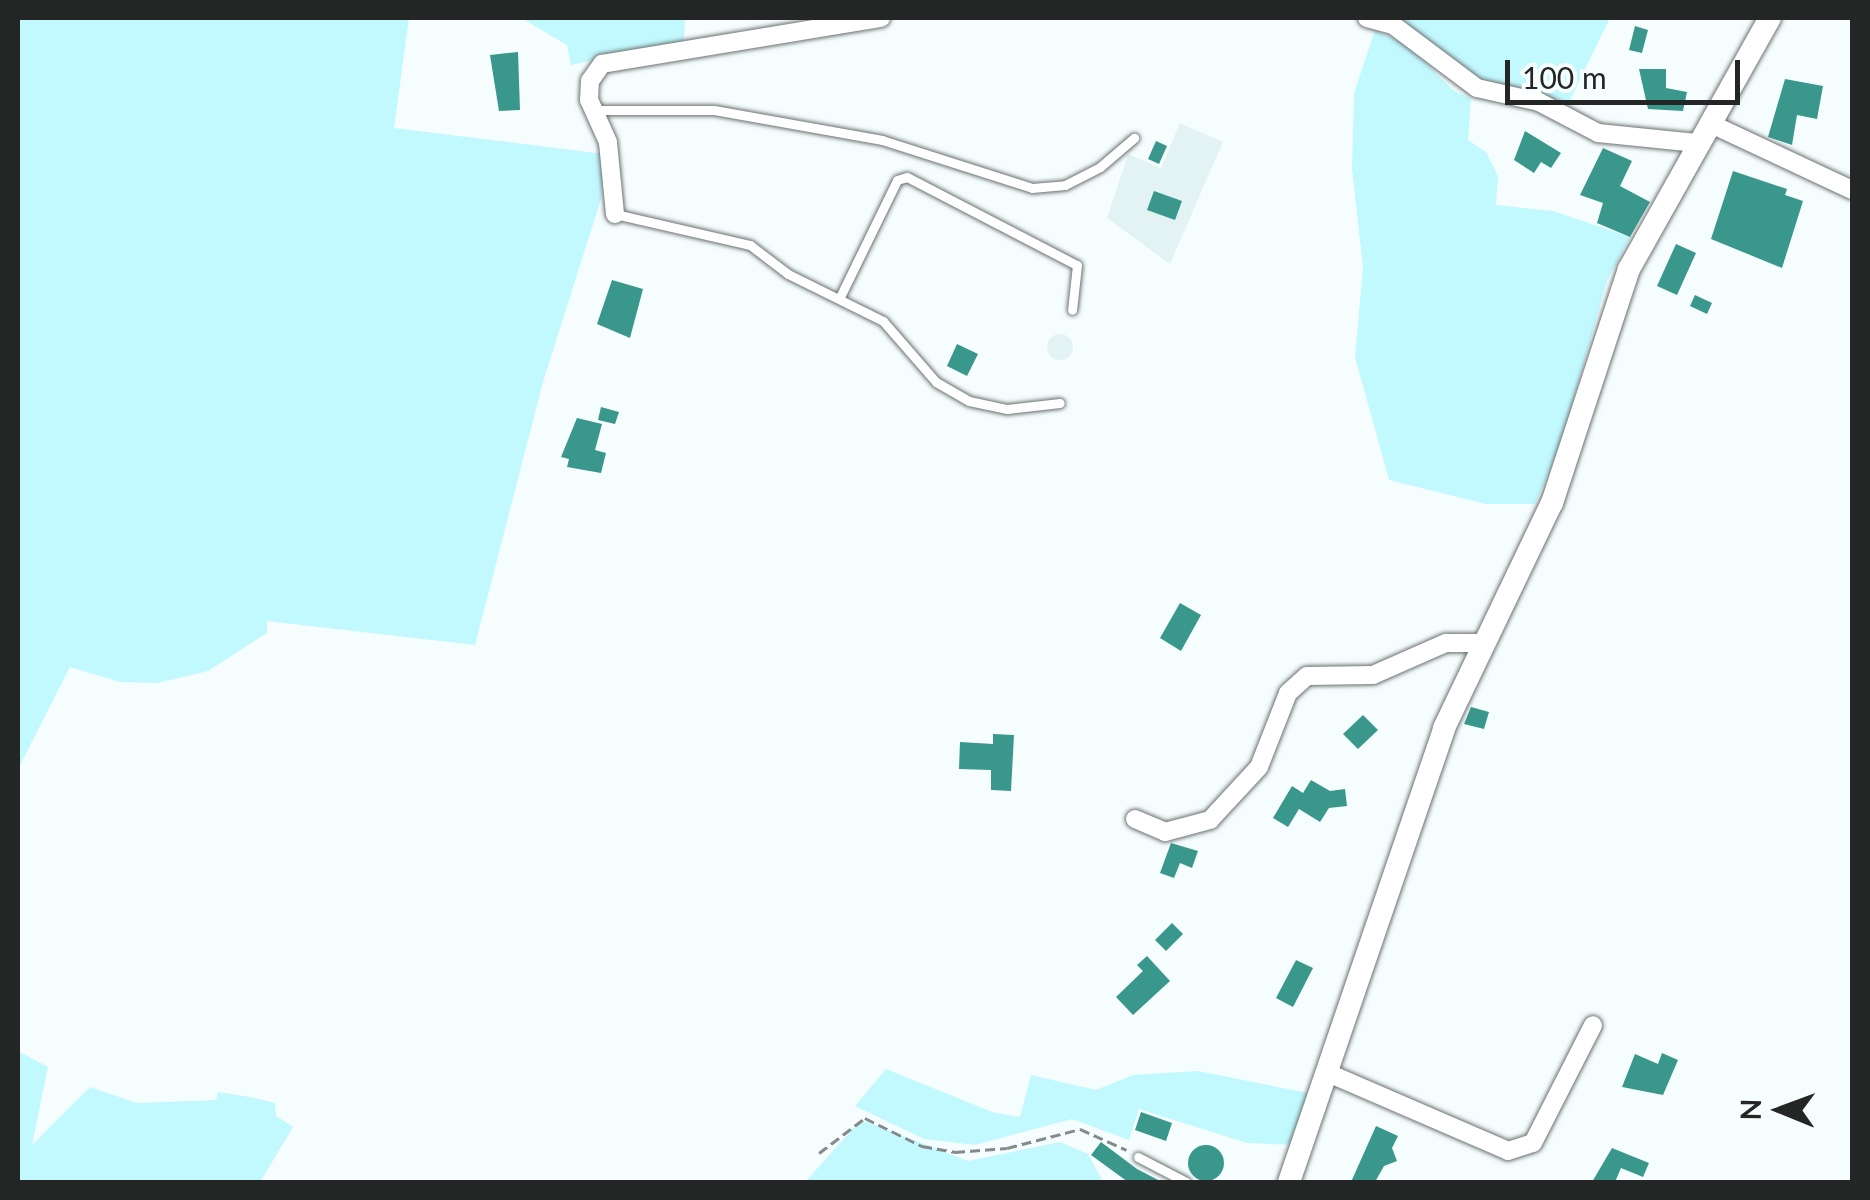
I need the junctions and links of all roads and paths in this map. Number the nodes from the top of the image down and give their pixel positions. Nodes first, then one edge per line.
1 (881, 18) edge
2 (1367, 18) edge
3 (1770, 18) edge
4 (594, 110) junction
5 (1702, 133) junction
6 (1134, 138) dead end
7 (1852, 190) edge
8 (615, 214) joint
9 (840, 296) junction
10 (1072, 310) dead end
11 (1060, 403) dead end
12 (1481, 643) junction
13 (1135, 819) dead end
14 (1592, 1025) dead end
15 (1328, 1073) junction
16 (819, 1153) dead end
17 (1138, 1157) joint
18 (1186, 1182) edge
19 (1289, 1182) edge

1 - 4 street
2 - 5 street
3 - 5 street
4 - 6 lane
4 - 8 street
5 - 7 street
5 - 12 street
8 - 9 lane
9 - 10 lane
9 - 11 lane
12 - 13 street
12 - 15 street
14 - 15 street
15 - 19 street
16 - 17 path
17 - 18 lane

